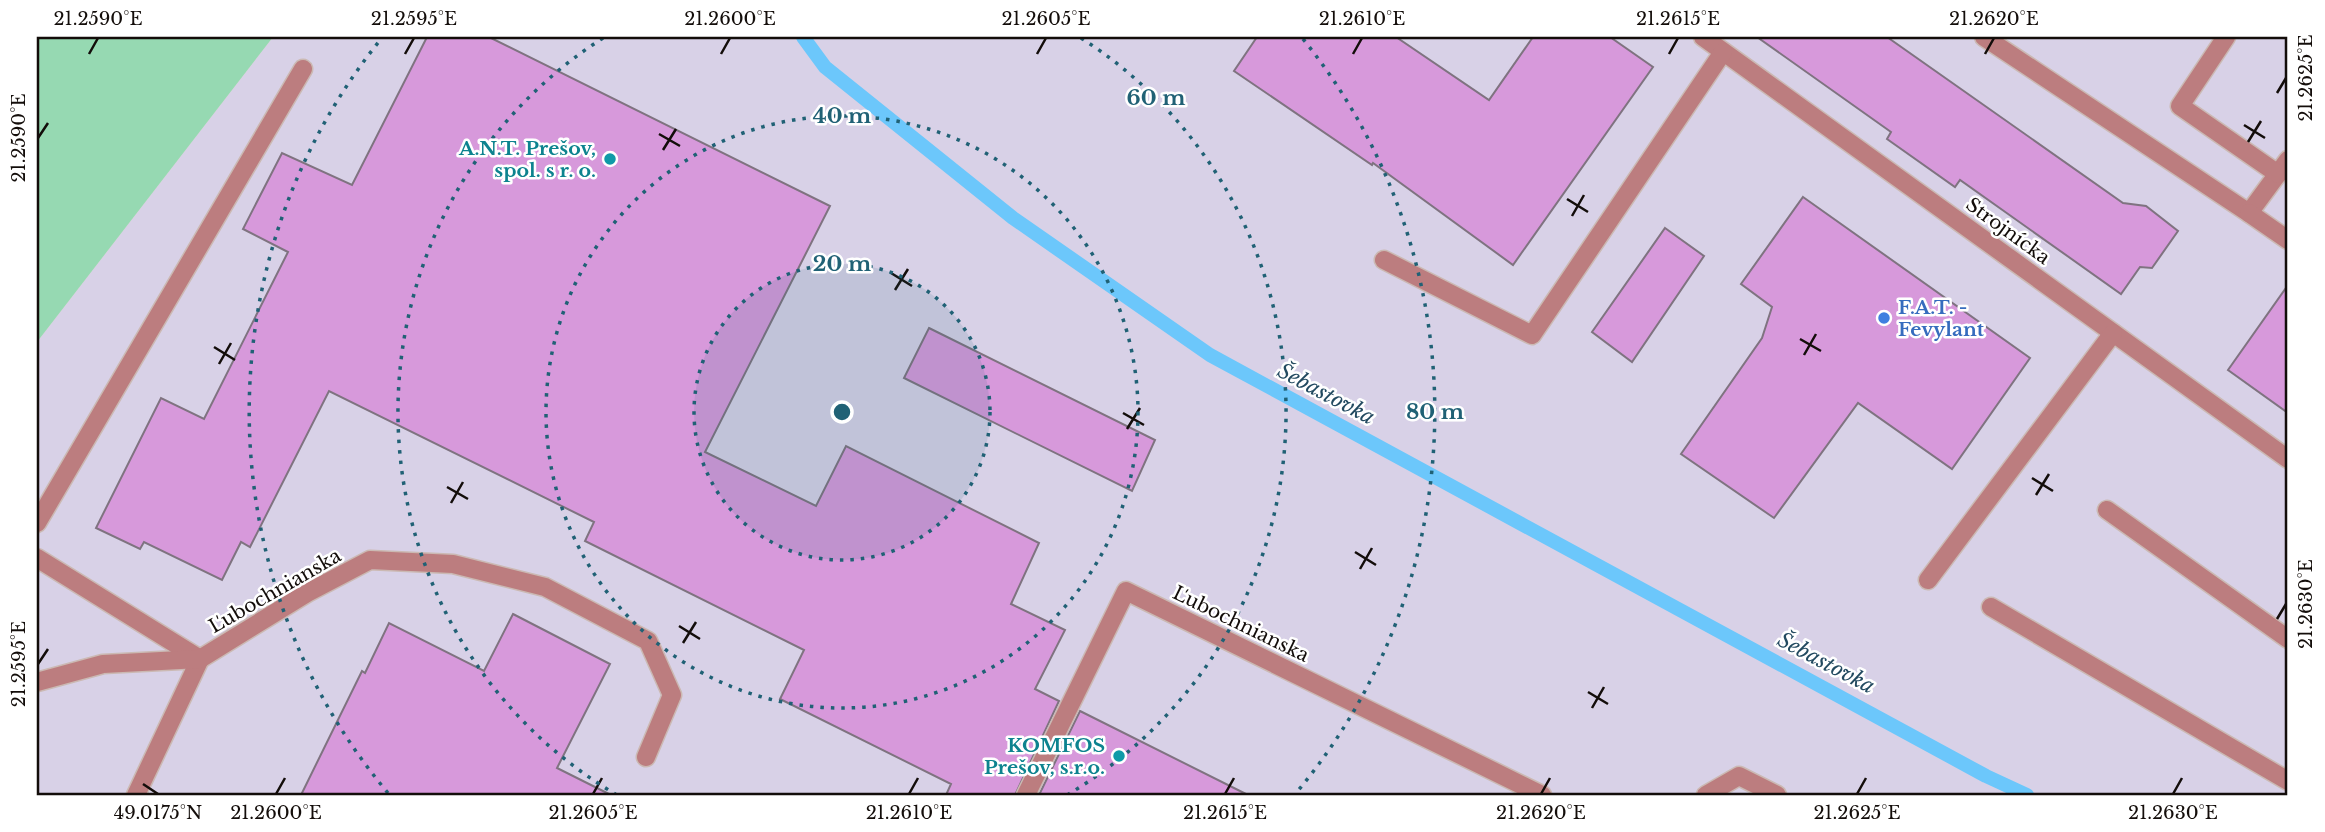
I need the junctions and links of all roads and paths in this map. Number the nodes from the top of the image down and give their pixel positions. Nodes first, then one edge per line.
1 (1703, 37) edge
2 (1984, 37) edge
3 (2226, 37) edge
4 (1723, 52) junction
5 (303, 69) dead end
6 (2283, 167) edge
7 (2249, 213) junction
8 (2288, 240) edge
9 (1384, 260) dead end
10 (2113, 332) junction
11 (2288, 458) edge
12 (2107, 510) dead end
13 (37, 523) edge
14 (37, 558) edge
15 (1928, 580) dead end
16 (1991, 607) dead end
17 (2288, 639) edge
18 (200, 660) junction
19 (37, 682) edge
20 (646, 757) dead end
21 (2288, 781) edge
22 (136, 795) edge
23 (1026, 795) edge
24 (1542, 795) edge
25 (1706, 795) edge
26 (1777, 795) edge

1 - 4 lane, Strojnícka
2 - 7 lane
3 - 6 lane
4 - 9 lane
4 - 10 lane, Strojnícka
5 - 13 lane
6 - 7 lane
7 - 8 lane
10 - 11 lane, Strojnícka
10 - 15 lane
12 - 17 lane
14 - 18 lane, Ľubochnianska
16 - 21 lane
18 - 19 lane
18 - 20 lane, Ľubochnianska
18 - 22 lane, Ľubochnianska
23 - 24 lane, Ľubochnianska
25 - 26 lane

